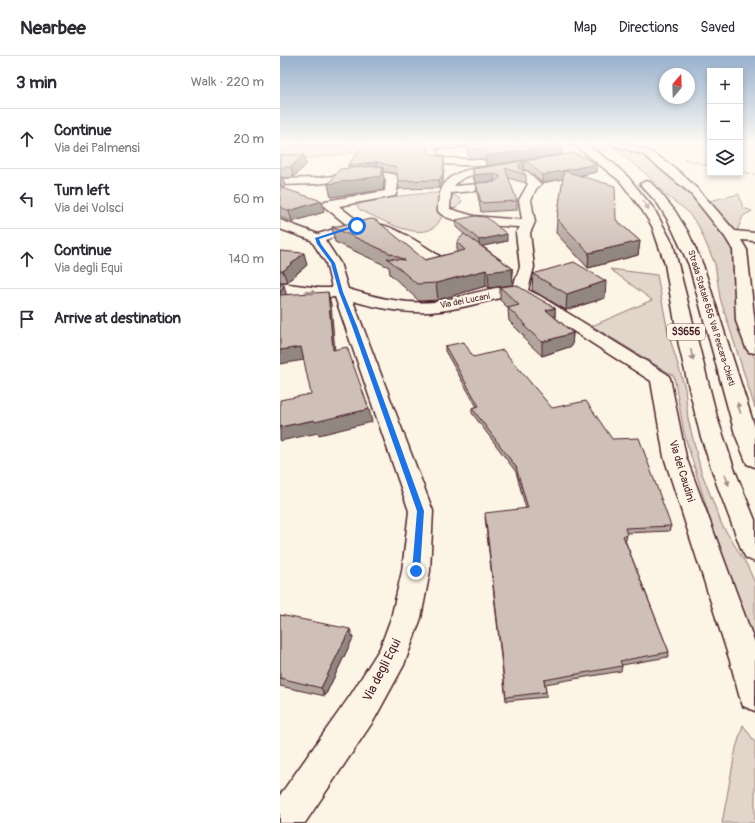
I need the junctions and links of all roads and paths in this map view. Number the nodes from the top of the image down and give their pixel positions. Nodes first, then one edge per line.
1 (343, 178) edge
2 (392, 178) edge
3 (455, 178) edge
4 (528, 178) edge
5 (624, 178) edge
6 (638, 178) edge
7 (678, 178) edge
8 (280, 182) edge
9 (494, 186) edge
10 (446, 190) junction
11 (280, 224) edge
12 (528, 224) junction
13 (357, 226) junction
14 (731, 235) junction
15 (755, 237) edge
16 (317, 238) junction
17 (442, 264) edge
18 (280, 288) edge
19 (341, 292) junction
20 (519, 292) junction
21 (755, 348) edge
22 (755, 458) edge
23 (755, 551) edge
24 (755, 695) edge
25 (283, 823) edge

1 - 8 main road
2 - 13 main road
3 - 10 main road
4 - 12 main road
5 -> 23 main road, Strada Statale 656 Val Pescara-Chieti / SS656
22 -> 6 main road, Strada Statale 656 Val Pescara-Chieti / SS656
7 - 14 main road
9 - 10 main road
10 - 12 main road
11 - 16 main road
12 - 20 main road
13 - 16 main road
13 - 17 main road
14 - 15 main road
14 - 21 main road
16 - 19 main road, Via degli Equi
18 -> 19 main road, Via dei Lucani
19 - 20 main road, Via dei Lucani
19 - 25 main road, Via degli Equi
20 - 24 main road, Via dei Caudini

